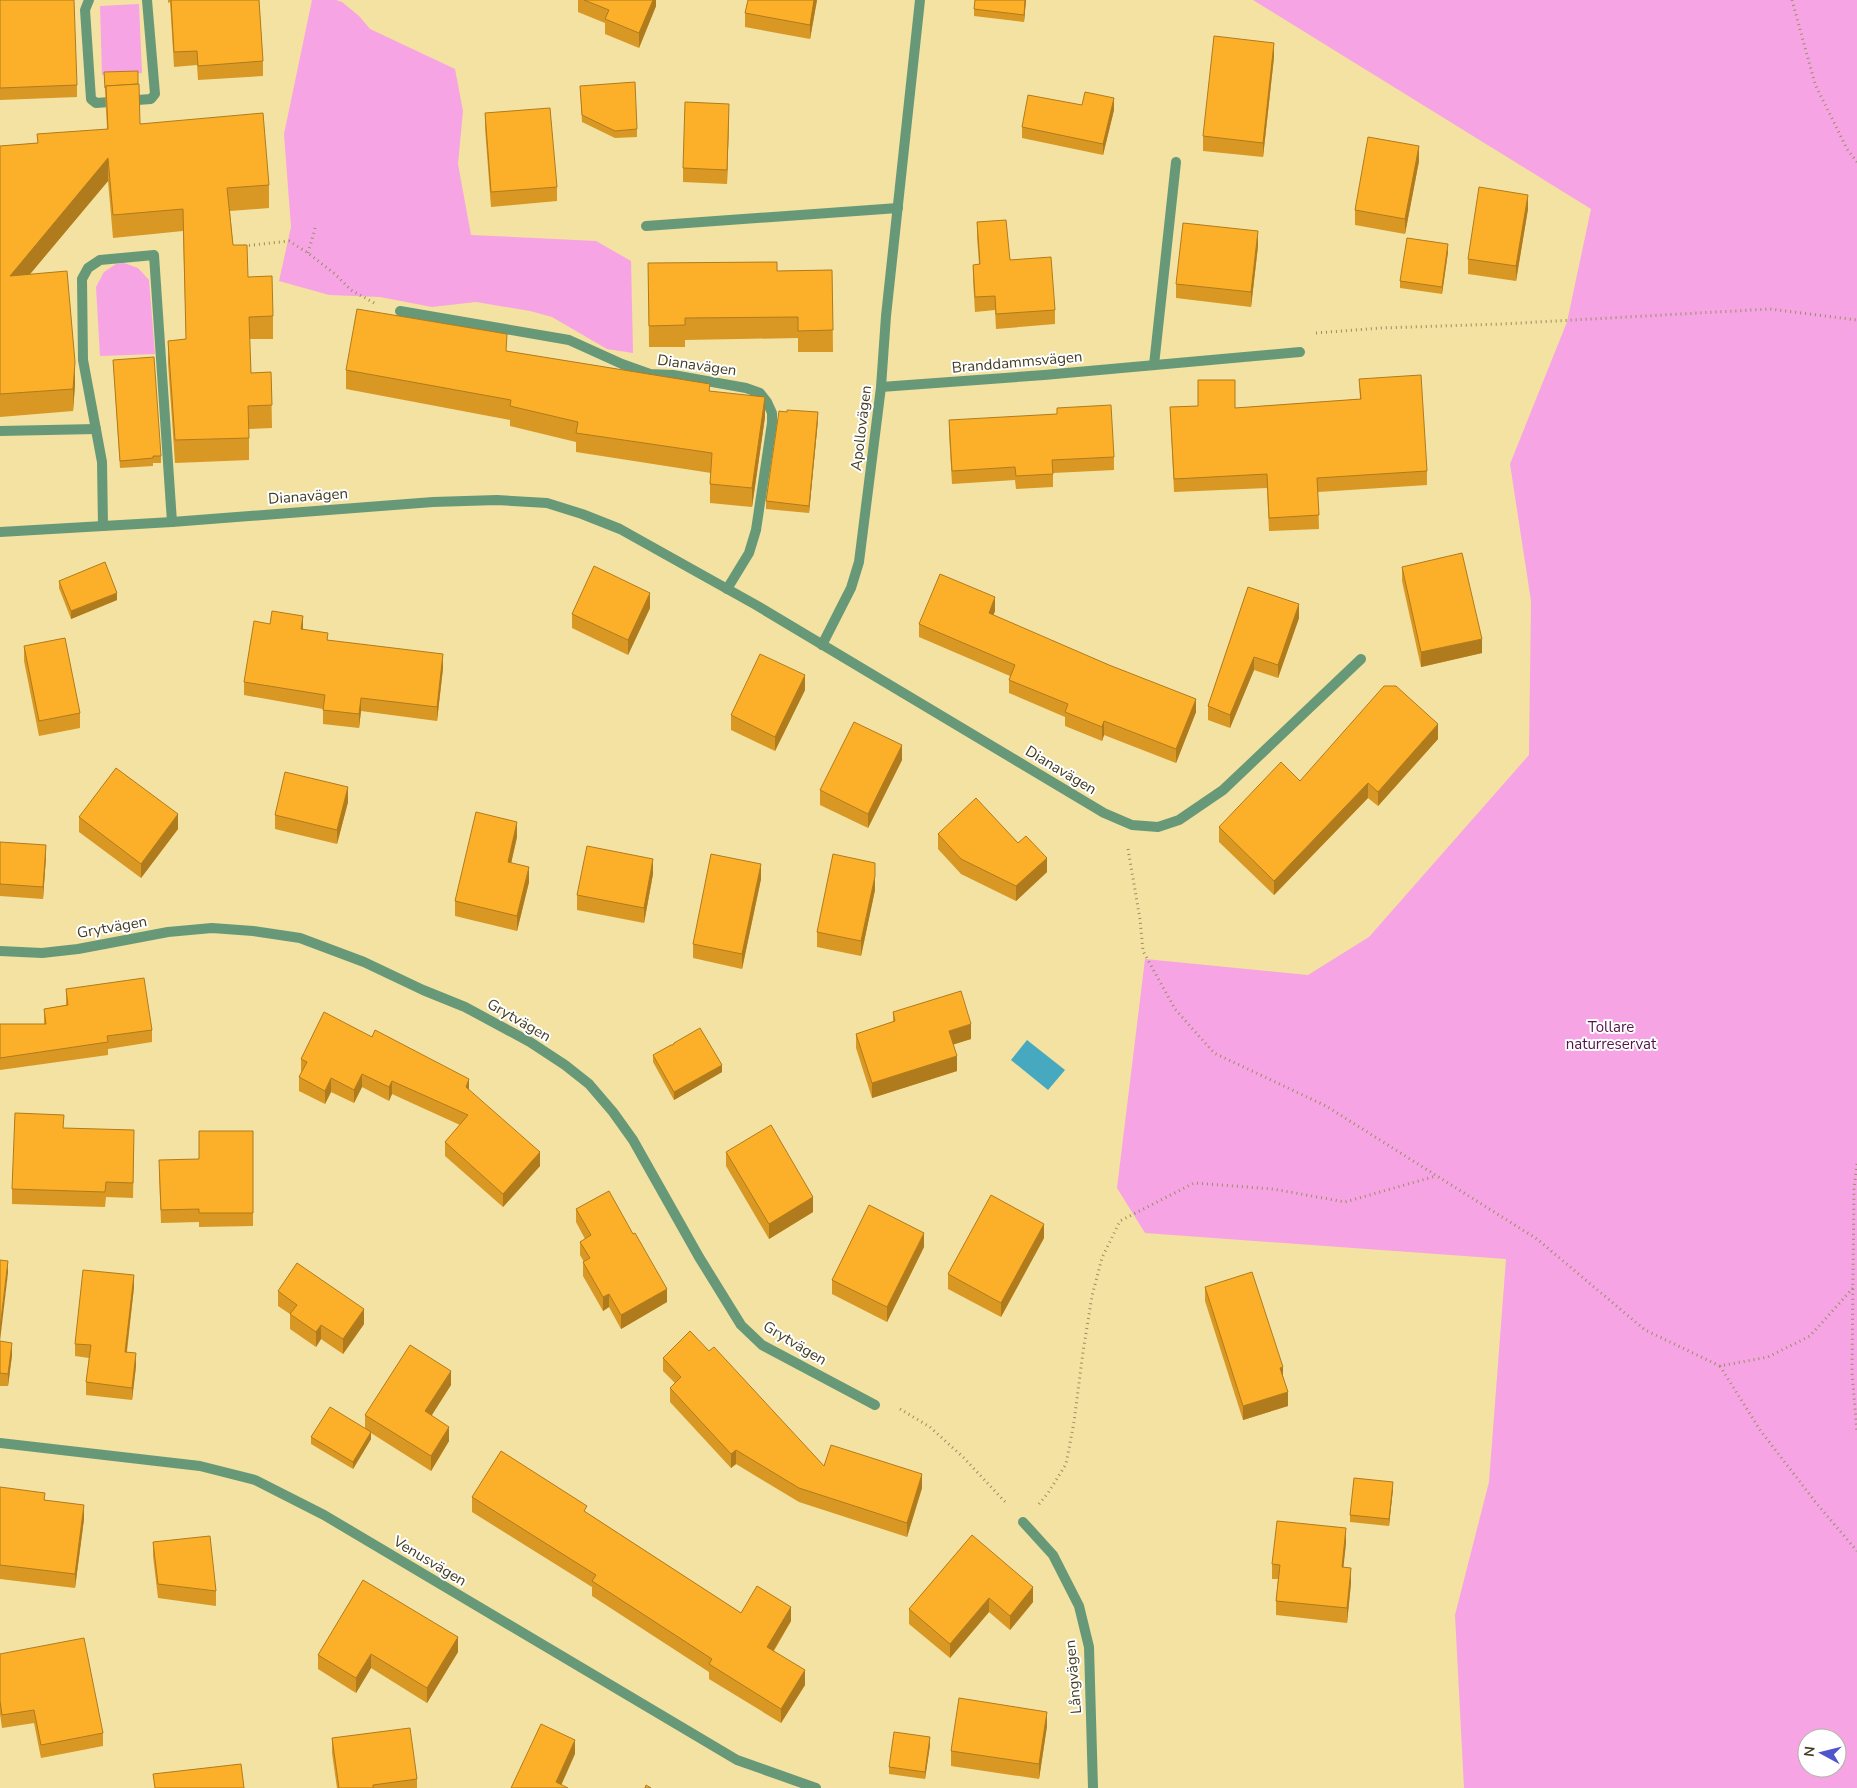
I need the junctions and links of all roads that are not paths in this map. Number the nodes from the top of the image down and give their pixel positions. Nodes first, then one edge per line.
1 (89, 0) edge
2 (147, 0) edge
3 (920, 0) edge
4 (1176, 162) dead end
5 (898, 208) junction
6 (646, 226) dead end
7 (400, 311) road end
8 (1300, 352) road end
9 (1154, 365) junction
10 (882, 388) junction
11 (96, 429) junction
12 (0, 431) edge
13 (172, 522) junction
14 (103, 526) junction
15 (0, 532) edge
16 (727, 589) junction
17 (822, 645) junction
18 (1360, 660) dead end
19 (0, 951) edge
20 (875, 1405) road end
21 (0, 1443) edge
22 (1024, 1522) road end
23 (816, 1788) edge
24 (1093, 1788) edge

1 - 2 street
3 - 5 street, Apollovägen
4 - 9 street
5 - 6 street
5 - 10 street, Apollovägen
7 - 16 street, Dianavägen
8 - 9 street, Branddammsvägen
9 - 10 street, Branddammsvägen
10 - 17 street, Apollovägen
11 - 12 street
11 - 13 street
11 - 14 street
13 - 14 street, Dianavägen
13 - 16 street, Dianavägen
14 - 15 street, Dianavägen
16 - 17 street, Dianavägen
17 - 18 street, Dianavägen
19 - 20 street, Grytvägen
21 - 23 street, Venusvägen
22 - 24 street, Långvägen

